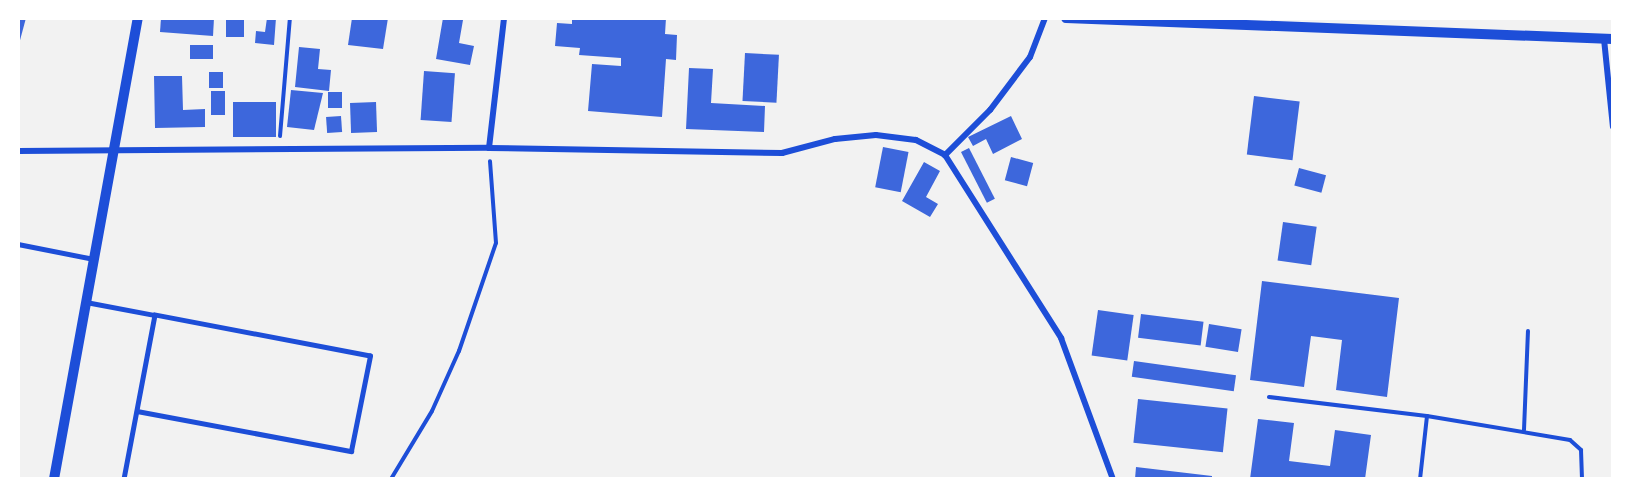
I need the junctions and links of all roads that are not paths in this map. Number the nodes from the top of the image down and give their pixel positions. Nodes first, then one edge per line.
1 (138, 18) edge
2 (504, 18) edge
3 (1045, 18) edge
4 (1066, 18) edge
5 (1608, 39) edge
6 (1613, 127) edge
7 (489, 148) junction
8 (114, 149) junction
9 (18, 152) edge
10 (945, 155) junction
11 (18, 244) edge
12 (94, 258) junction
13 (86, 302) junction
14 (155, 315) junction
15 (137, 411) junction
16 (54, 479) edge
17 (124, 479) edge
18 (1113, 479) edge

1 - 8 street
2 - 7 street
3 - 10 street
4 - 5 street
5 - 6 street
7 - 8 street
7 - 10 street
8 - 9 street
8 - 12 street
10 - 18 street
11 - 12 lane
12 - 13 street
13 - 14 lane
13 - 16 street
14 - 15 lane
14 - 15 lane
15 - 17 lane

